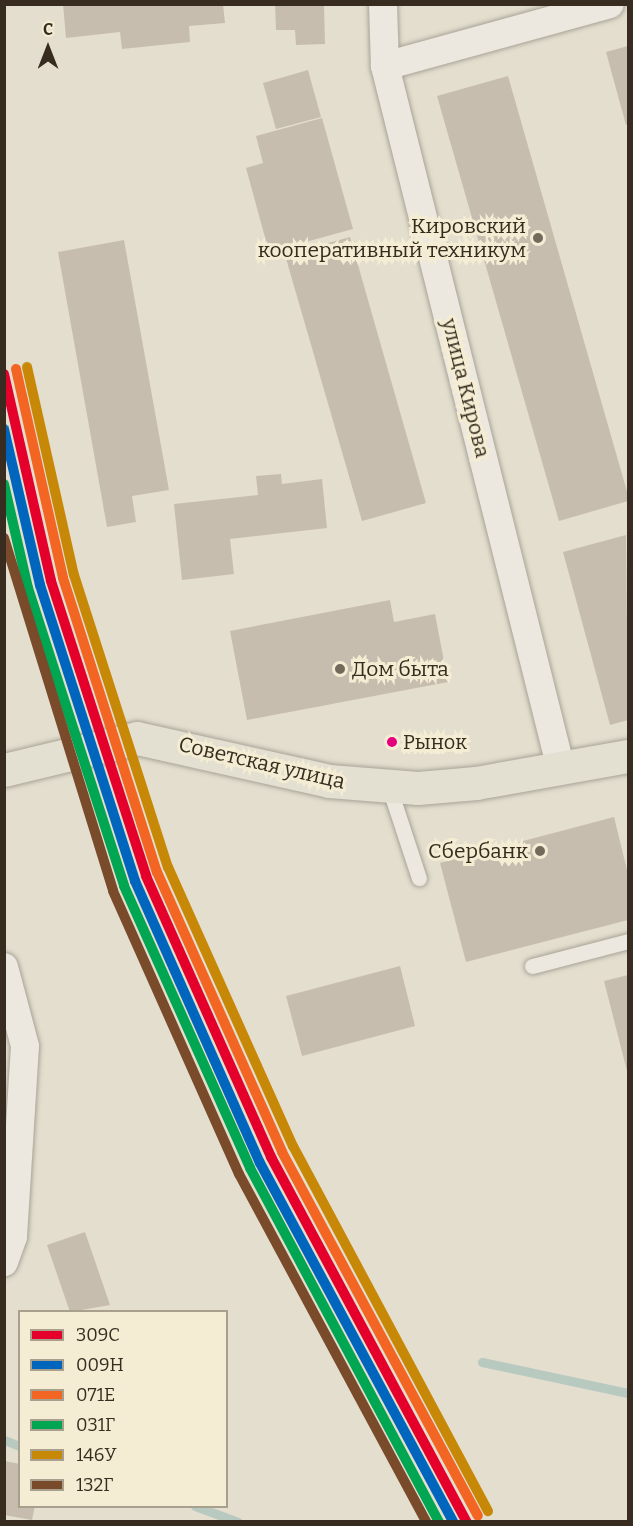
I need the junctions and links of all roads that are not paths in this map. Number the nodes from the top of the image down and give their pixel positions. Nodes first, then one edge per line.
1 (382, 4) edge
2 (610, 4) edge
3 (385, 66) junction
4 (628, 760) edge
5 (561, 769) junction
6 (4, 770) edge
7 (389, 787) junction
8 (419, 878) dead end
9 (628, 941) edge
10 (532, 966) dead end
11 (4, 968) edge
12 (8, 1246) edge

1 - 3 street, улица Кирова
2 - 3 street
3 - 5 street, улица Кирова
4 - 5 main road, Советская улица
5 - 7 main road, Советская улица
6 - 7 main road, Советская улица
7 - 8 lane
9 - 10 lane
11 - 12 street

